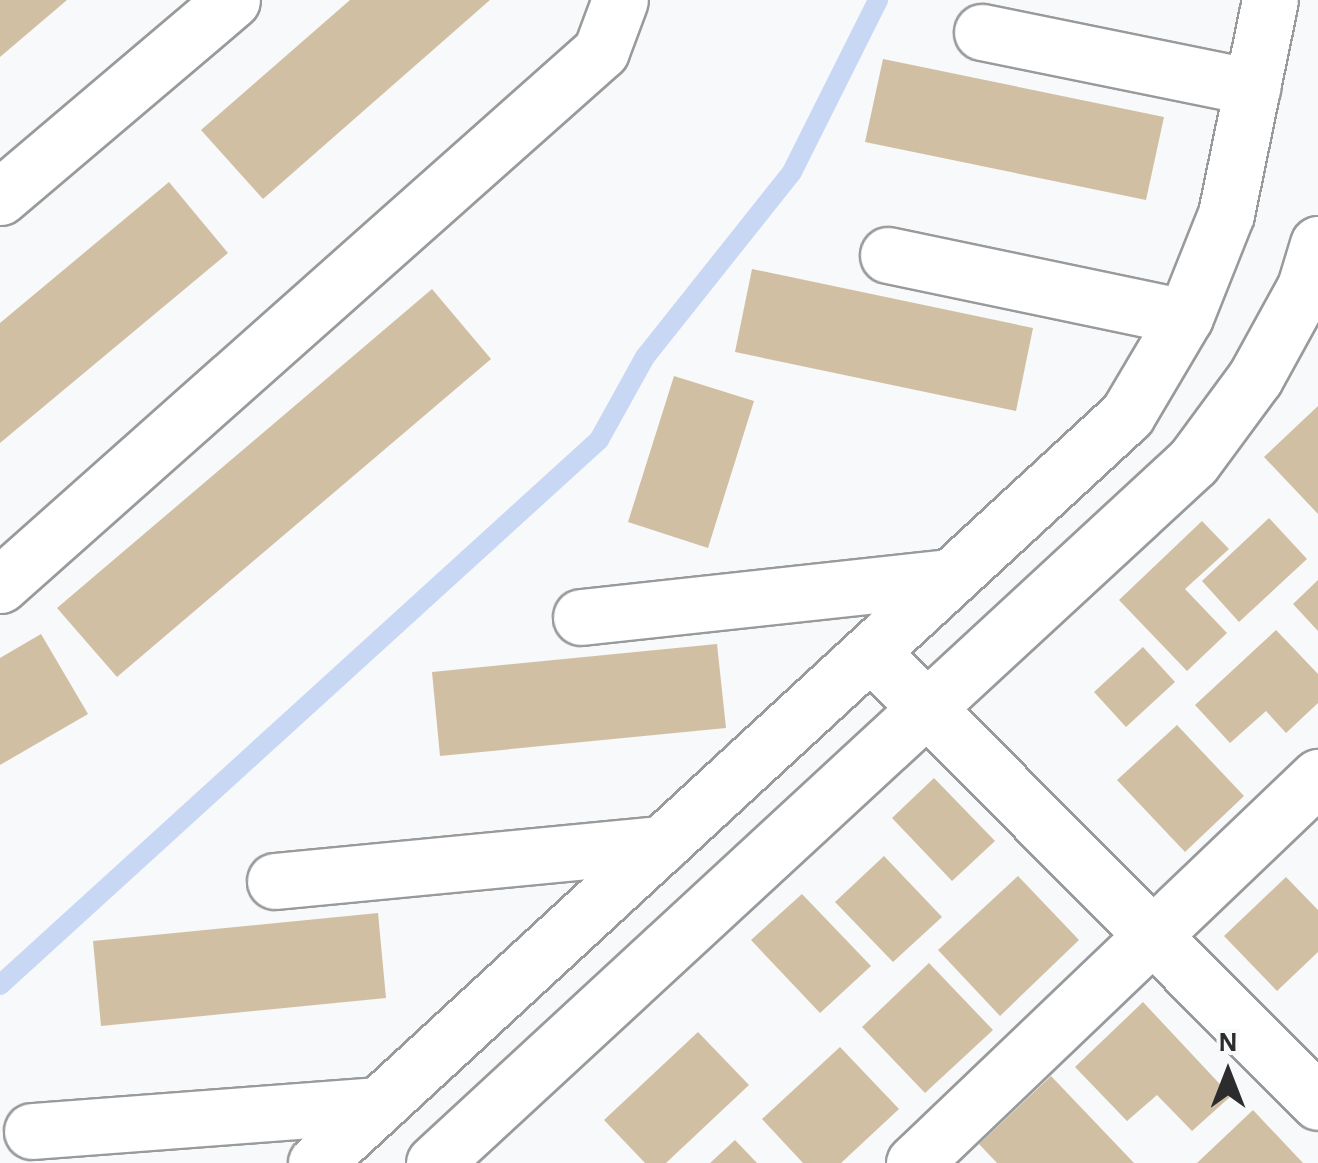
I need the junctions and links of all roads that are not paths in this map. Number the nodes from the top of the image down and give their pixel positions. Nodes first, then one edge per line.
1 (232, 0) edge
2 (620, 0) edge
3 (1270, 0) edge
4 (982, 32) dead end
5 (1252, 87) junction
6 (0, 197) edge
7 (1318, 244) edge
8 (888, 255) dead end
9 (1185, 317) junction
10 (951, 577) junction
11 (0, 585) edge
12 (581, 617) dead end
13 (871, 652) junction
14 (928, 711) junction
15 (1318, 777) edge
16 (662, 844) junction
17 (275, 881) dead end
18 (1152, 936) junction
19 (1318, 1102) edge
20 (378, 1105) junction
21 (32, 1131) dead end
22 (316, 1163) edge
23 (434, 1163) edge
24 (914, 1163) edge

1 - 6 street
2 - 11 street
3 - 5 street
4 - 5 street
5 - 9 street
7 - 14 street
8 - 9 street
9 - 10 street
10 - 12 street
10 - 13 street
13 - 14 street
13 - 16 street
14 - 18 street
14 - 23 street
15 - 18 street
16 - 17 street
16 - 20 street
18 - 19 street
18 - 24 street
20 - 21 street
20 - 22 street

